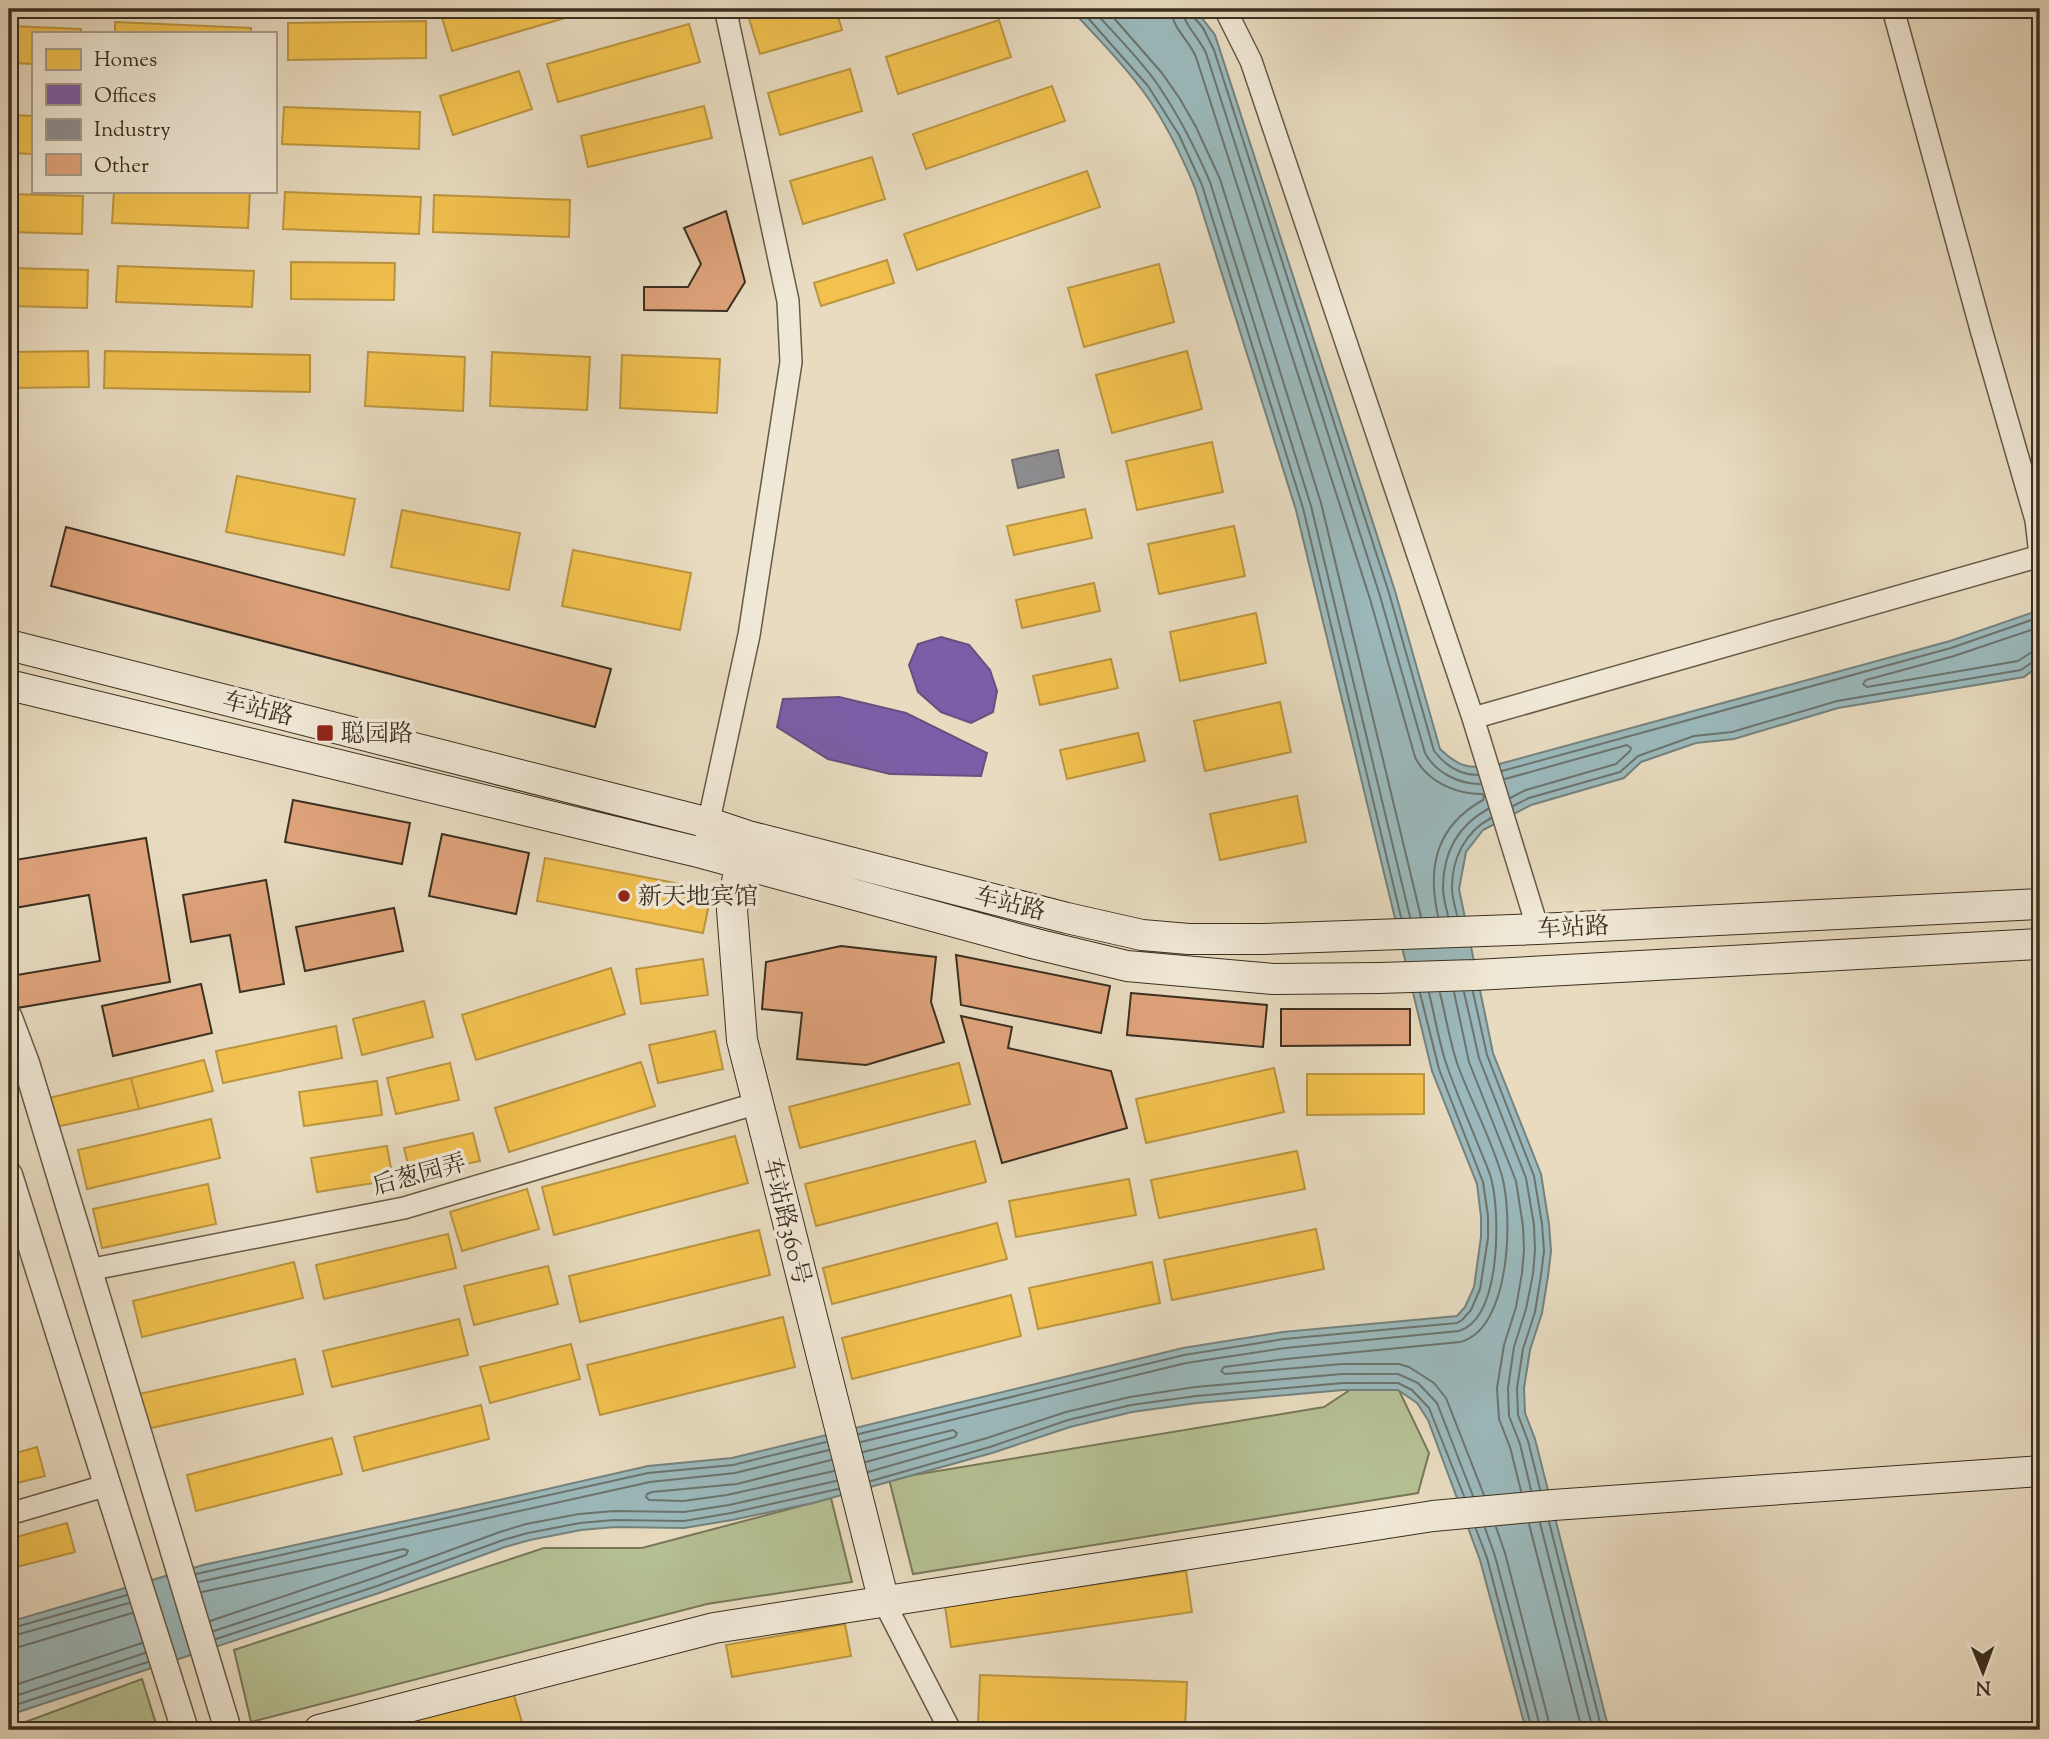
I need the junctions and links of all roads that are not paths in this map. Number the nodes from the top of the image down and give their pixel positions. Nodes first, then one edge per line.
1 (733, 9) edge
2 (1225, 9) edge
3 (1893, 9) edge
4 (2040, 556) edge
5 (9, 645) edge
6 (9, 685) edge
7 (1473, 718) junction
8 (709, 823) junction
9 (748, 835) junction
10 (702, 853) junction
11 (740, 865) junction
12 (2040, 904) edge
13 (1538, 929) junction
14 (2040, 944) edge
15 (9, 1018) edge
16 (758, 1103) junction
17 (9, 1175) edge
18 (88, 1270) junction
19 (2040, 1471) edge
20 (108, 1485) junction
21 (9, 1514) edge
22 (884, 1602) junction
23 (185, 1730) edge
24 (229, 1730) edge
25 (319, 1730) edge
26 (950, 1730) edge

1 - 8 street
2 - 7 street
3 - 4 street
4 - 7 street
5 - 8 main road, 车站路
6 - 10 main road, 车站路
7 - 13 street
8 - 9 main road, 车站路
8 - 10 street
9 - 11 main road, 车站路360号
9 - 13 main road, 车站路
10 - 11 main road, 车站路
11 - 14 main road, 车站路
11 - 16 main road, 车站路360号
12 - 13 main road, 车站路
15 - 18 street
16 - 18 street, 后葱园弄
16 - 22 main road, 车站路360号
17 - 20 street
18 - 24 street
19 - 22 main road
20 - 21 street
20 - 23 street
22 - 25 main road
22 - 26 street

